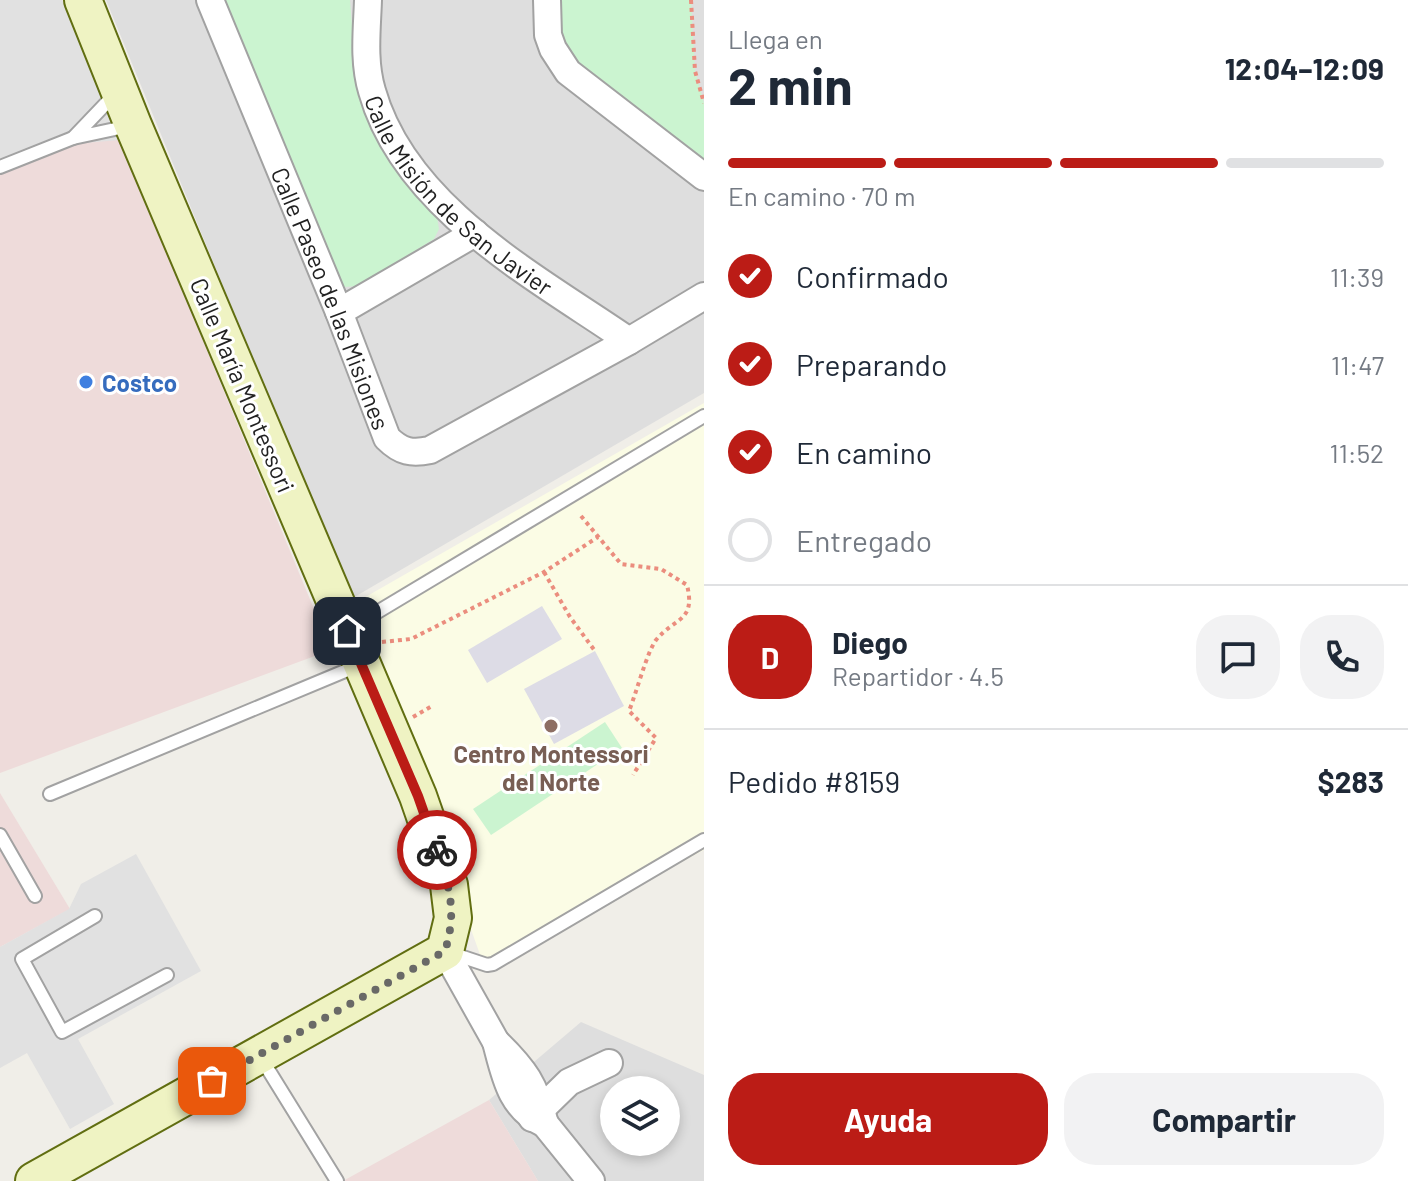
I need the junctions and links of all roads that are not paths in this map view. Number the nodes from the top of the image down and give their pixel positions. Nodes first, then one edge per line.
1 (83, 0) edge
2 (210, 0) edge
3 (368, 0) edge
4 (547, 0) edge
5 (120, 89) junction
6 (133, 125) junction
7 (73, 138) junction
8 (0, 167) edge
9 (704, 177) edge
10 (475, 233) junction
11 (704, 296) edge
12 (339, 312) junction
13 (629, 341) junction
14 (704, 416) edge
15 (361, 646) junction
16 (50, 794) dead end
17 (0, 835) edge
18 (704, 840) edge
19 (35, 896) dead end
20 (95, 916) dead end
21 (445, 951) junction
22 (167, 975) dead end
23 (259, 1055) junction
24 (609, 1063) dead end
25 (539, 1117) junction
26 (333, 1180) edge
27 (34, 1181) edge
28 (591, 1181) edge

1 - 5 street, Calle María Montessori
2 - 12 street, Calle Paseo de las Misiones
3 - 10 street, Calle Misión de San Javier
4 - 9 street
5 - 6 street, Calle María Montessori
5 - 7 lane
6 - 7 lane
6 - 15 street, Calle María Montessori
7 - 8 lane
10 - 12 street
10 - 13 street, Calle Misión de San Javier
11 - 13 street, Calle Paseo de las Misiones
12 - 13 street, Calle Paseo de las Misiones
14 - 15 lane
15 - 16 lane
15 - 21 street, Calle María Montessori
17 - 19 lane
18 - 21 lane
20 - 22 lane
21 - 23 street
21 - 25 street
23 - 26 lane
23 - 27 street
24 - 25 street
25 - 28 street

